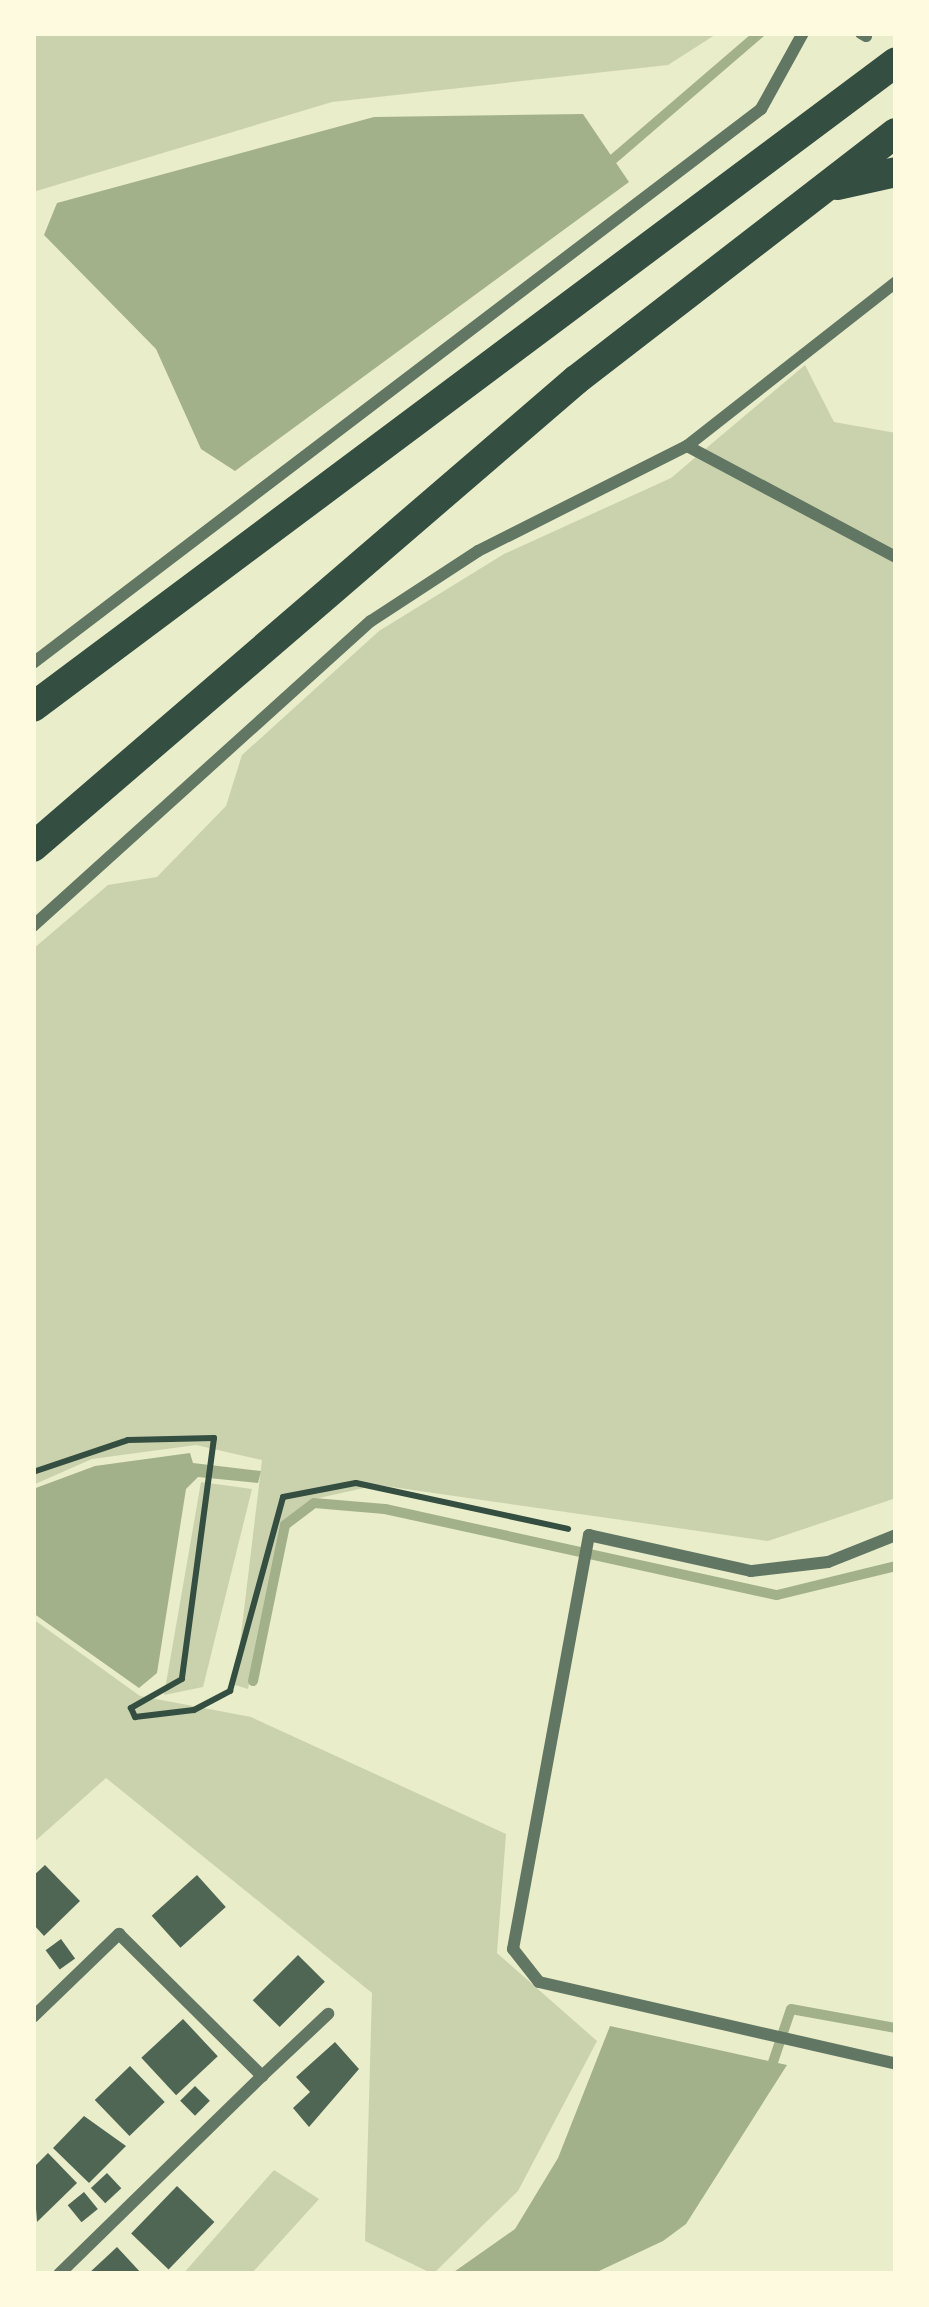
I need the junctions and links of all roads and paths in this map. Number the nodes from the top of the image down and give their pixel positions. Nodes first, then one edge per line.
1 (803, 33) edge
2 (896, 62) edge
3 (896, 133) edge
4 (896, 172) edge
5 (825, 188) junction
6 (896, 282) edge
7 (687, 446) junction
8 (896, 557) edge
9 (33, 663) edge
10 (33, 707) edge
11 (33, 847) edge
12 (33, 926) edge
13 (33, 1472) edge
14 (896, 1534) edge
15 (587, 1548) junction
16 (328, 2014) dead end
17 (33, 2017) edge
18 (896, 2064) edge
19 (262, 2076) junction
20 (58, 2274) edge

1 - 9 street
2 - 10 highway
3 - 5 highway
4 - 5 highway
5 - 11 highway
6 - 7 street
7 - 8 street
7 - 12 street
13 - 15 path
14 - 15 street
15 - 18 street
16 - 19 street
17 - 19 street
19 - 20 street

